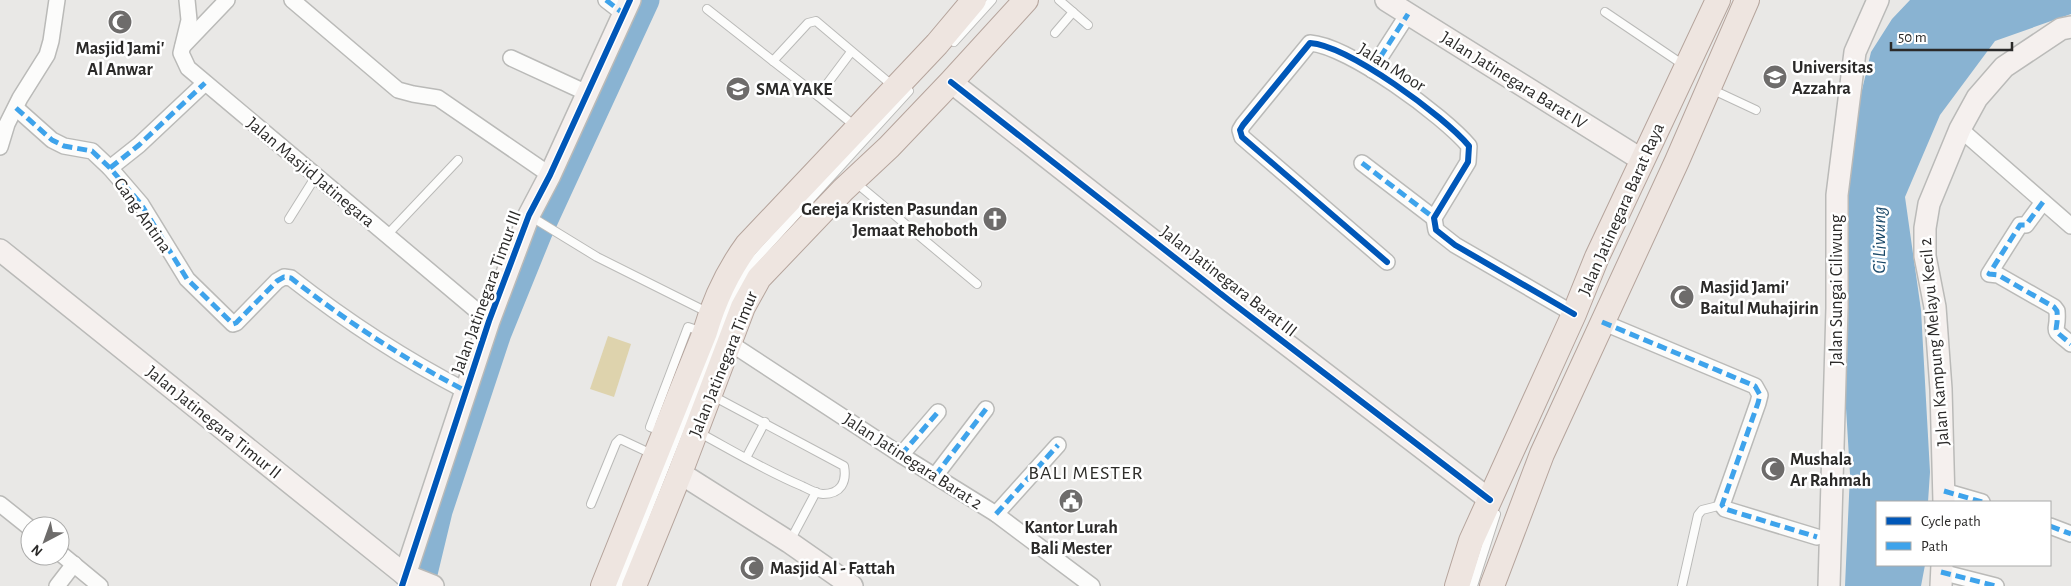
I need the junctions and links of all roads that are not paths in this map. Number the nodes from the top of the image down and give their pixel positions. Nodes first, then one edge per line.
1 (57, 0) edge
2 (187, 0) edge
3 (227, 0) edge
4 (292, 0) edge
5 (606, 0) edge
6 (974, 0) edge
7 (992, 0) edge
8 (1026, 0) edge
9 (1059, 0) edge
10 (1386, 0) edge
11 (1718, 0) edge
12 (1747, 0) edge
13 (1878, 0) edge
14 (627, 7) edge
15 (707, 9) dead end
16 (1073, 12) junction
17 (1605, 12) dead end
18 (1408, 14) junction
19 (1088, 25) dead end
20 (2071, 26) edge
21 (1055, 33) dead end
22 (181, 49) junction
23 (948, 49) dead end
24 (850, 52) junction
25 (511, 58) dead end
26 (773, 61) junction
27 (1687, 67) junction
28 (1372, 70) junction
29 (951, 82) junction
30 (205, 83) junction
31 (906, 86) junction
32 (1707, 87) junction
33 (587, 93) junction
34 (818, 96) junction
35 (1682, 96) dead end
36 (16, 108) junction
37 (1756, 110) dead end
38 (858, 128) junction
39 (1960, 129) junction
40 (0, 147) edge
41 (458, 160) dead end
42 (1642, 160) junction
43 (1362, 163) dead end
44 (110, 168) junction
45 (550, 174) junction
46 (316, 176) junction
47 (853, 181) junction
48 (1632, 202) dead end
49 (2043, 202) junction
50 (531, 216) junction
51 (1434, 218) junction
52 (288, 219) dead end
53 (2071, 226) edge
54 (386, 235) junction
55 (0, 250) edge
56 (1387, 262) dead end
57 (977, 284) dead end
58 (1582, 307) junction
59 (489, 321) junction
60 (1602, 322) junction
61 (707, 323) junction
62 (730, 343) junction
63 (2071, 344) edge
64 (466, 391) junction
65 (709, 394) junction
66 (986, 409) dead end
67 (938, 412) dead end
68 (765, 422) junction
69 (696, 431) junction
70 (1058, 445) dead end
71 (656, 455) junction
72 (901, 455) junction
73 (746, 458) junction
74 (680, 473) junction
75 (935, 476) junction
76 (816, 492) junction
77 (1944, 497) edge
78 (1974, 501) edge
79 (1496, 502) junction
80 (0, 504) edge
81 (591, 504) dead end
82 (1722, 505) junction
83 (996, 514) junction
84 (20, 520) edge
85 (2051, 526) edge
86 (2071, 534) edge
87 (1817, 537) dead end
88 (789, 542) junction
89 (70, 561) edge
90 (74, 564) junction
91 (1941, 574) edge
92 (406, 579) edge
93 (57, 586) edge
94 (100, 586) edge
95 (433, 586) edge
96 (603, 586) edge
97 (618, 586) edge
98 (634, 586) edge
99 (852, 586) edge
100 (1092, 586) edge
101 (1458, 586) edge
102 (1473, 586) edge
103 (1492, 586) edge
104 (1682, 586) edge
105 (1829, 586) edge
106 (1996, 586) edge

1 - 36 street
2 - 22 street
3 - 22 street
4 - 45 street
5 - 14 street
6 - 31 main road, Jalan Jatinegara Timur
7 - 23 lane
8 - 29 main road, Jalan Jatinegara Timur
9 - 16 lane
10 - 18 street, Jalan Jatinegara Barat IV
11 - 27 main road, Jalan Jatinegara Barat Raya
12 - 32 main road, Jalan Jatinegara Barat Raya
13 - 105 street, Jalan Sungai Ciliwung
14 - 33 street, Jalan Jatinegara Timur III
15 - 26 lane
16 - 19 lane
16 - 21 lane
17 - 27 lane
18 - 28 street, Jalan Moor
18 - 42 street, Jalan Jatinegara Barat IV
20 - 39 street, Jalan Kampung Melayu Kecil 2
22 - 30 street, Jalan Masjid Jatinegara
24 - 26 lane
24 - 31 lane
24 - 34 lane
25 - 33 street
26 - 34 lane
27 - 42 main road, Jalan Jatinegara Barat Raya
28 - 51 street, Jalan Moor
28 - 56 street, Jalan Moor
29 - 47 main road, Jalan Jatinegara Timur
29 - 79 street, Jalan Jatinegara Barat III
30 - 44 street
30 - 46 street, Jalan Masjid Jatinegara
31 - 38 main road, Jalan Jatinegara Timur
31 - 97 lane
32 - 37 lane
32 - 60 main road, Jalan Jatinegara Barat Raya
33 - 45 street, Jalan Jatinegara Timur III
34 - 38 lane
35 - 48 lane
36 - 40 street
36 - 44 street, Gang Antina
38 - 61 main road, Jalan Jatinegara Timur
39 - 49 street
39 - 77 street, Jalan Kampung Melayu Kecil 2
41 - 54 lane
42 - 58 main road, Jalan Jatinegara Barat Raya
43 - 51 street
44 - 64 street, Gang Antina
45 - 50 street, Jalan Jatinegara Timur III
46 - 52 lane
46 - 54 street, Jalan Masjid Jatinegara
47 - 57 lane
47 - 62 main road, Jalan Jatinegara Timur
49 - 53 street
49 - 63 street
50 - 59 street, Jalan Jatinegara Timur III
50 - 61 lane
51 - 58 street
54 - 59 street, Jalan Masjid Jatinegara
55 - 92 street, Jalan Jatinegara Timur II
58 - 79 main road, Jalan Jatinegara Barat Raya
59 - 64 street, Jalan Jatinegara Timur III
60 - 82 street
60 - 103 main road, Jalan Jatinegara Barat Raya
61 - 71 main road, Jalan Jatinegara Timur
62 - 65 main road, Jalan Jatinegara Timur
62 - 72 street, Jalan Jatinegara Barat 2
64 - 92 street, Jalan Jatinegara Timur III
65 - 68 lane
65 - 69 main road, Jalan Jatinegara Timur
66 - 75 street
67 - 72 street
68 - 73 lane
68 - 76 lane
69 - 73 lane
69 - 74 main road, Jalan Jatinegara Timur
70 - 83 street
71 - 81 lane
71 - 96 main road, Jalan Jatinegara Timur
72 - 75 street, Jalan Jatinegara Barat 2
73 - 76 lane
74 - 88 street
74 - 98 main road, Jalan Jatinegara Timur
75 - 83 street, Jalan Jatinegara Barat 2
76 - 88 lane
77 - 78 street
79 - 101 main road, Jalan Jatinegara Barat Raya
79 - 102 lane
80 - 84 street
82 - 87 street
82 - 104 lane
83 - 100 street, Jalan Jatinegara Barat 2
85 - 86 street
88 - 99 street
89 - 90 street
90 - 93 street
90 - 94 street
91 - 106 street
92 - 95 street, Jalan Jatinegara Timur II

